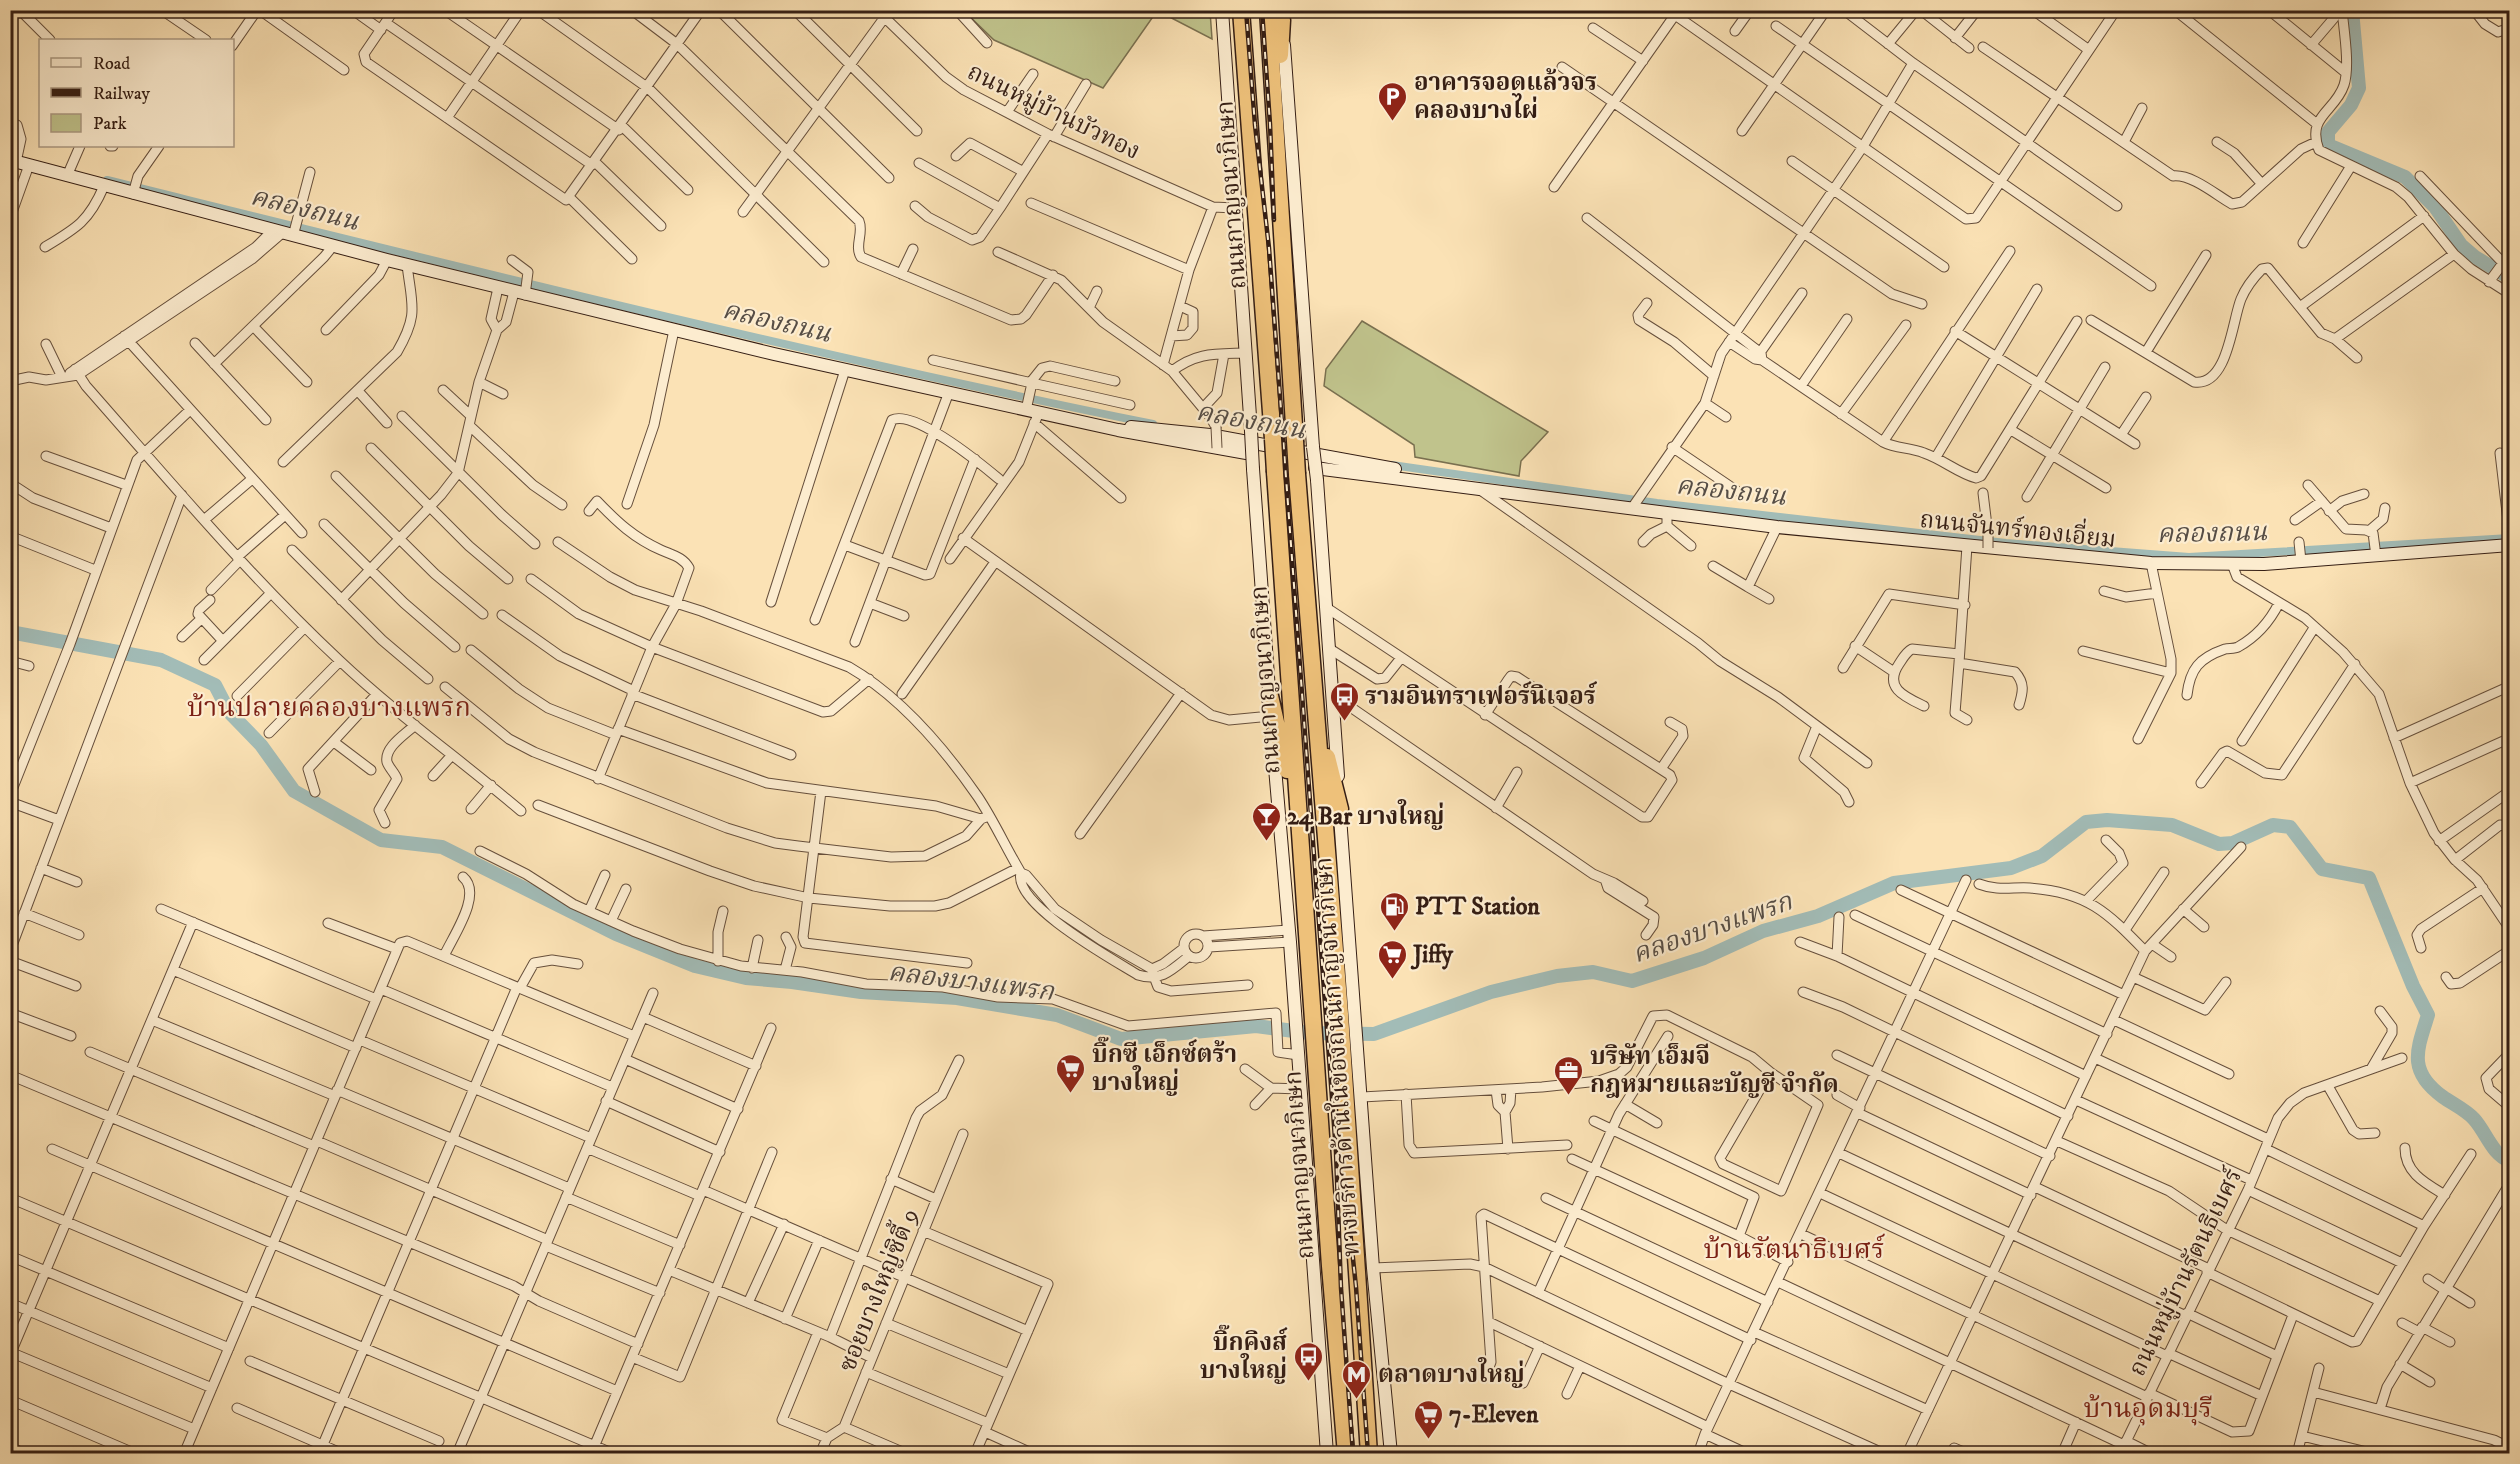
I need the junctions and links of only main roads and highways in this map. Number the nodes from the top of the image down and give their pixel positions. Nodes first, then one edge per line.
1 (1222, 10) edge
2 (1241, 10) edge
3 (1277, 14) edge
4 (14, 160) edge
5 (1106, 427) junction
6 (1252, 454) junction
7 (1316, 474) junction
8 (1472, 487) junction
9 (2510, 545) edge
10 (1270, 696) junction
11 (1314, 706) junction
12 (1340, 809) junction
13 (1298, 821) junction
14 (1327, 1454) edge
15 (1346, 1454) edge
16 (1369, 1454) edge
17 (1391, 1454) edge

1 - 6 main road, bridge
2 - 13 highway, ถนนกาญจนาภิเษก, bridge
3 - 7 main road, ทางบริการด้านในของถนนกาญจนาภิเษก, bridge
3 - 11 highway, ถนนกาญจนาภิเษก, bridge
4 - 5 main road
5 - 6 main road
5 - 8 main road
6 - 10 main road, bridge
7 - 8 main road
7 - 12 main road, ทางบริการด้านในของถนนกาญจนาภิเษก
8 - 9 main road, ถนนจันทร์ทองเอี่ยม
10 - 13 highway
10 - 14 main road
11 - 12 highway
11 - 16 highway, ถนนกาญจนาภิเษก
12 - 17 main road, ทางบริการด้านในของถนนกาญจนาภิเษก
13 - 15 highway, ถนนกาญจนาภิเษก

